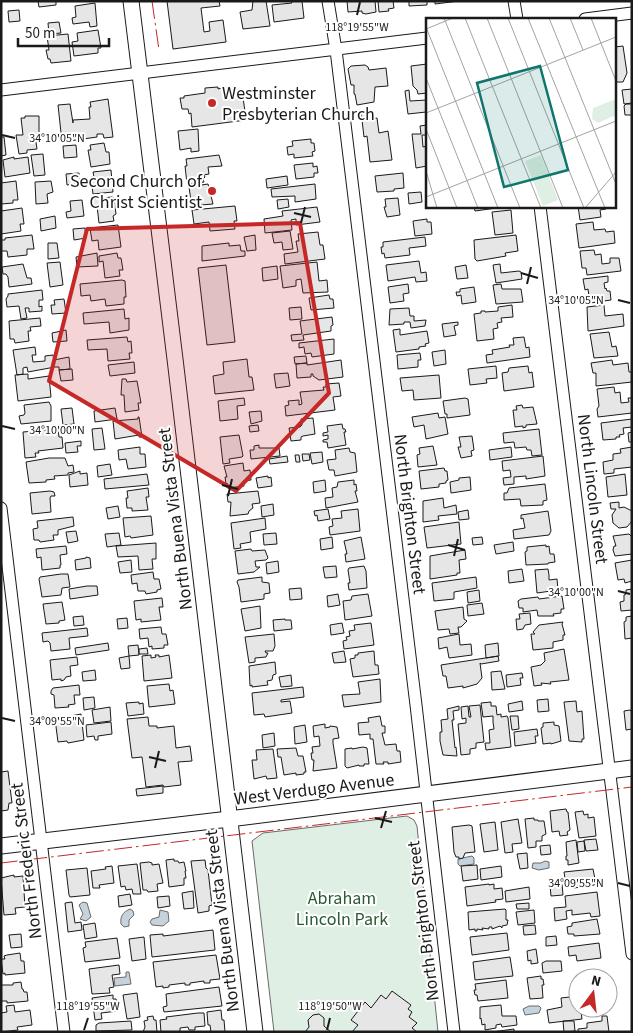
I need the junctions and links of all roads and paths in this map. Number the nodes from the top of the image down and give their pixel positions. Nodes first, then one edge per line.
1 (131, 1) edge
2 (328, 1) edge
3 (514, 1) edge
4 (632, 13) edge
5 (517, 18) edge
6 (593, 18) edge
7 (426, 38) edge
8 (336, 50) junction
9 (139, 73) junction
10 (1, 90) edge
11 (540, 208) edge
12 (1, 508) edge
13 (632, 768) edge
14 (609, 771) junction
15 (425, 794) junction
16 (229, 819) junction
17 (42, 840) junction
18 (1, 846) edge
19 (632, 954) edge
20 (64, 1032) edge
21 (255, 1032) edge
22 (454, 1032) edge

1 - 9 main road, North Buena Vista Street
2 - 8 street, North Brighton Street
3 - 5 street
4 - 6 street
7 - 8 street
8 - 9 street
8 - 15 street, North Brighton Street
9 - 10 street
9 - 16 main road, North Buena Vista Street
11 - 14 street, North Lincoln Street
12 - 17 street, North Frederic Street
13 - 14 main road, West Verdugo Avenue
14 - 15 main road, West Verdugo Avenue
14 - 19 street, North Lincoln Street
15 - 16 main road, West Verdugo Avenue
15 - 22 street, North Brighton Street
16 - 17 main road, West Verdugo Avenue
16 - 21 main road, North Buena Vista Street
17 - 18 main road, West Verdugo Avenue
17 - 20 street, North Frederic Street

